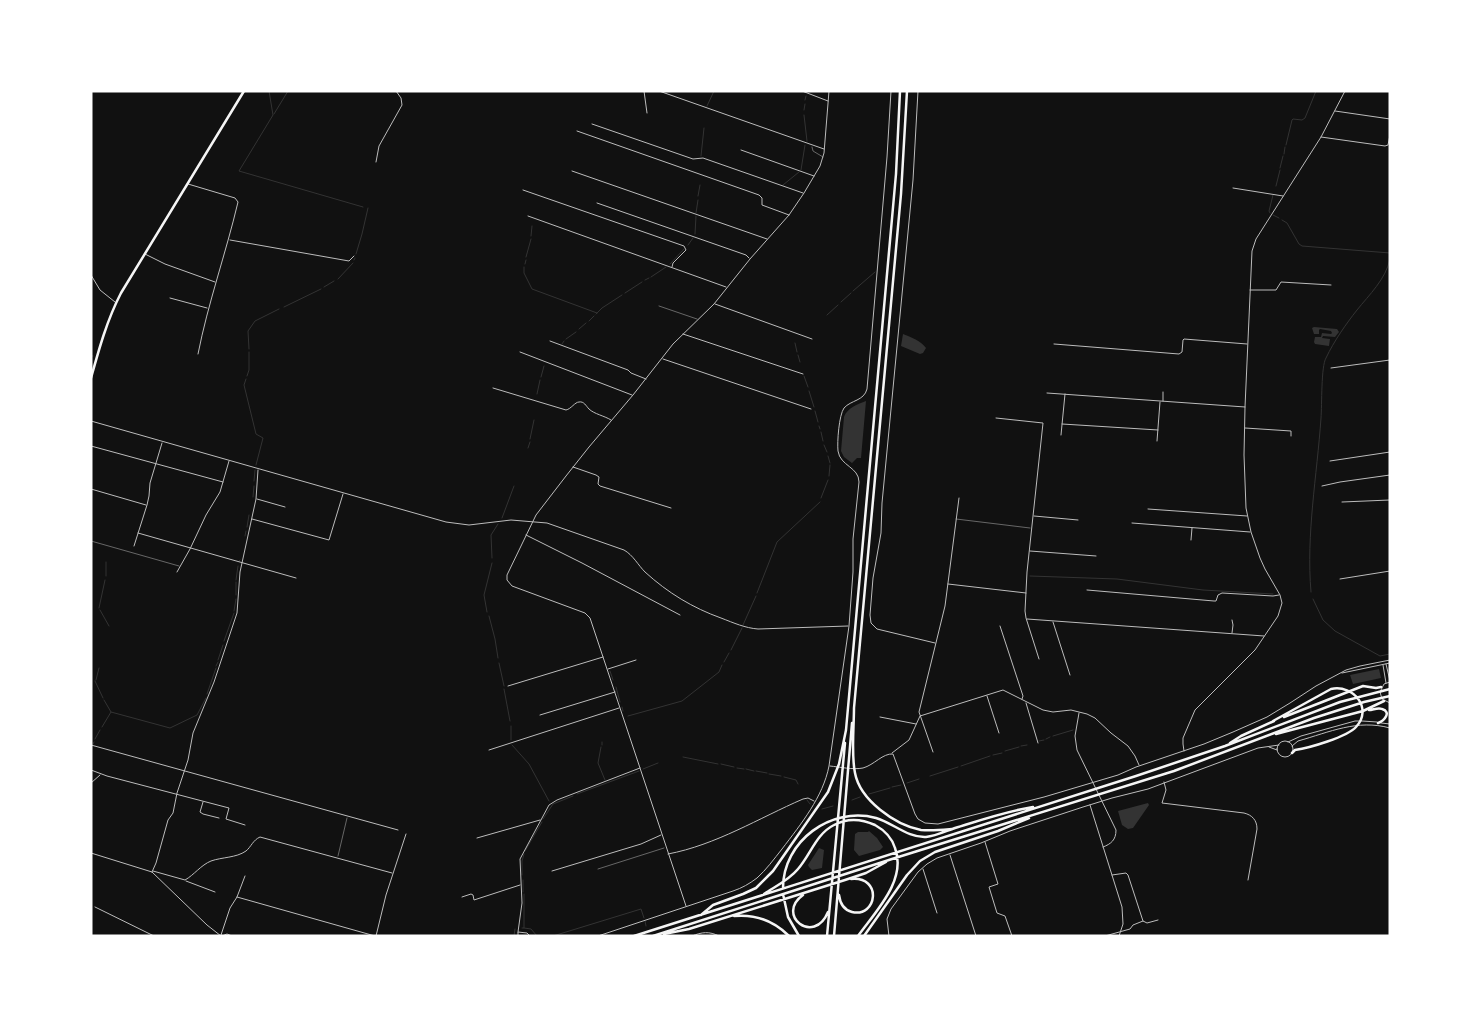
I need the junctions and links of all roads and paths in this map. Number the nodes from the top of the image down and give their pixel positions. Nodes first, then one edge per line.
1 (244, 91) edge
2 (396, 91) edge
3 (644, 91) edge
4 (659, 91) edge
5 (802, 91) edge
6 (829, 91) edge
7 (890, 91) edge
8 (900, 91) edge
9 (907, 91) edge
10 (918, 91) edge
11 (1345, 91) edge
12 (829, 101) junction
13 (1335, 111) junction
14 (647, 113) dead end
15 (1390, 119) edge
16 (592, 124) dead end
17 (576, 131) dead end
18 (1390, 135) edge
19 (1321, 137) junction
20 (812, 145) junction
21 (741, 150) dead end
22 (825, 150) junction
23 (823, 157) junction
24 (376, 162) dead end
25 (572, 171) dead end
26 (814, 176) junction
27 (187, 183) junction
28 (1233, 188) dead end
29 (524, 190) dead end
30 (804, 193) junction
31 (1283, 196) junction
32 (597, 203) dead end
33 (528, 216) dead end
34 (788, 216) junction
35 (767, 239) junction
36 (229, 240) junction
37 (144, 254) junction
38 (354, 256) dead end
39 (750, 259) junction
40 (672, 267) junction
41 (91, 275) edge
42 (216, 282) junction
43 (1331, 285) dead end
44 (727, 287) junction
45 (1250, 290) junction
46 (170, 298) dead end
47 (116, 302) junction
48 (714, 304) junction
49 (659, 306) dead end
50 (208, 308) junction
51 (699, 319) junction
52 (683, 334) junction
53 (812, 339) dead end
54 (550, 341) dead end
55 (1054, 344) dead end
56 (1248, 344) junction
57 (520, 352) dead end
58 (198, 354) dead end
59 (662, 358) junction
60 (1390, 360) edge
61 (1330, 368) dead end
62 (803, 374) dead end
63 (91, 378) edge
64 (646, 379) junction
65 (493, 388) dead end
66 (1163, 392) dead end
67 (1047, 393) dead end
68 (1065, 394) junction
69 (633, 395) junction
70 (1161, 402) junction
71 (1245, 407) junction
72 (811, 409) dead end
73 (996, 418) dead end
74 (612, 420) junction
75 (91, 422) edge
76 (1062, 424) junction
77 (1244, 428) junction
78 (1158, 430) junction
79 (1061, 436) dead end
80 (1291, 436) dead end
81 (163, 442) junction
82 (1157, 442) dead end
83 (91, 446) edge
84 (1390, 452) edge
85 (230, 460) junction
86 (1330, 461) dead end
87 (156, 464) junction
88 (572, 467) junction
89 (259, 468) junction
90 (1390, 475) edge
91 (223, 482) junction
92 (1322, 486) dead end
93 (91, 489) edge
94 (343, 492) junction
95 (959, 498) dead end
96 (256, 499) junction
97 (1390, 500) edge
98 (1342, 502) dead end
99 (147, 505) junction
100 (285, 507) dead end
101 (671, 508) dead end
102 (1148, 509) dead end
103 (1033, 516) junction
104 (1247, 516) junction
105 (251, 519) junction
106 (956, 519) junction
107 (1078, 520) dead end
108 (533, 522) junction
109 (1132, 522) dead end
110 (1032, 528) junction
111 (1192, 528) junction
112 (1251, 532) junction
113 (138, 533) junction
114 (526, 535) junction
115 (1191, 540) dead end
116 (91, 541) edge
117 (134, 546) dead end
118 (190, 548) junction
119 (1029, 551) junction
120 (1096, 556) dead end
121 (242, 563) junction
122 (180, 566) junction
123 (1390, 571) edge
124 (177, 572) dead end
125 (296, 578) dead end
126 (1340, 579) dead end
127 (947, 584) junction
128 (1088, 590) dead end
129 (1026, 593) junction
130 (1280, 595) junction
131 (680, 615) dead end
132 (1027, 620) junction
133 (1232, 620) dead end
134 (1053, 621) junction
135 (848, 626) junction
136 (1000, 626) dead end
137 (1232, 634) junction
138 (1265, 636) junction
139 (935, 643) junction
140 (603, 657) junction
141 (1040, 659) dead end
142 (636, 660) dead end
143 (1390, 662) edge
144 (1384, 663) junction
145 (608, 670) junction
146 (1070, 675) dead end
147 (1390, 682) edge
148 (1386, 683) junction
149 (508, 686) dead end
150 (1381, 687) junction
151 (1390, 689) edge
152 (615, 692) junction
153 (986, 696) junction
154 (1390, 696) edge
155 (1022, 700) junction
156 (1384, 701) junction
157 (1026, 702) junction
158 (1390, 703) edge
159 (620, 708) junction
160 (854, 708) junction
161 (1363, 711) junction
162 (1079, 712) junction
163 (540, 715) dead end
164 (920, 716) junction
165 (880, 717) dead end
166 (1273, 721) junction
167 (1378, 723) junction
168 (916, 724) junction
169 (1390, 726) edge
170 (846, 730) junction
171 (999, 733) dead end
172 (1270, 735) junction
173 (1288, 742) junction
174 (1038, 743) dead end
175 (91, 745) edge
176 (1279, 745) junction
177 (1225, 746) junction
178 (1266, 746) junction
179 (1292, 746) junction
180 (489, 750) dead end
181 (1184, 751) junction
182 (1277, 751) junction
183 (933, 752) dead end
184 (892, 753) junction
185 (1292, 753) junction
186 (829, 766) junction
187 (1140, 766) junction
188 (640, 768) junction
189 (91, 770) edge
190 (185, 771) junction
191 (101, 774) junction
192 (1164, 782) junction
193 (91, 783) edge
194 (178, 795) junction
195 (815, 801) junction
196 (204, 802) junction
197 (1090, 805) junction
198 (1040, 807) junction
199 (1040, 813) junction
200 (347, 816) junction
201 (219, 818) dead end
202 (540, 820) junction
203 (245, 825) dead end
204 (952, 829) junction
205 (398, 830) dead end
206 (406, 834) dead end
207 (662, 835) junction
208 (477, 838) dead end
209 (985, 842) junction
210 (1102, 846) junction
211 (666, 847) junction
212 (91, 853) edge
213 (668, 854) junction
214 (949, 854) junction
215 (337, 858) junction
216 (892, 859) junction
217 (598, 868) dead end
218 (922, 868) junction
219 (152, 871) junction
220 (552, 872) dead end
221 (392, 873) junction
222 (1112, 875) junction
223 (245, 876) dead end
224 (185, 880) junction
225 (845, 880) junction
226 (1248, 880) dead end
227 (521, 884) junction
228 (838, 885) junction
229 (215, 892) dead end
230 (808, 892) junction
231 (761, 896) junction
232 (237, 897) junction
233 (462, 897) dead end
234 (686, 906) junction
235 (830, 906) junction
236 (95, 907) dead end
237 (937, 913) dead end
238 (701, 915) junction
239 (728, 917) junction
240 (1158, 920) dead end
241 (1143, 921) junction
242 (1120, 931) junction
243 (518, 932) junction
244 (154, 936) edge
245 (221, 936) edge
246 (232, 936) edge
247 (376, 936) edge
248 (518, 936) edge
249 (530, 936) edge
250 (598, 936) edge
251 (634, 936) edge
252 (654, 936) edge
253 (692, 936) edge
254 (719, 936) edge
255 (789, 936) edge
256 (799, 936) edge
257 (827, 936) edge
258 (834, 936) edge
259 (858, 936) edge
260 (864, 936) edge
261 (889, 936) edge
262 (976, 936) edge
263 (1012, 936) edge
264 (1105, 936) edge
265 (1119, 936) edge

1 - 27 main road
2 - 24 street
3 - 14 street
4 - 20 street
5 - 12 street
6 - 12 street
7 - 135 street
8 - 170 main road
9 - 160 main road
10 - 139 street
11 - 13 street
12 - 22 street
13 - 15 street
13 - 19 street
16 - 30 street
17 - 34 street
18 - 19 street
19 - 31 street
20 - 22 street
20 - 23 lane
21 - 26 street
22 - 23 street
23 - 26 street
25 - 35 street
26 - 30 street
27 - 36 street
27 - 37 main road
28 - 31 street
29 - 40 street
30 - 34 street
31 - 45 street
32 - 39 street
33 - 40 street
34 - 35 street
35 - 39 street
36 - 38 street
36 - 42 street
37 - 42 street
37 - 47 main road
39 - 44 street
40 - 44 street
41 - 47 street
42 - 50 street
43 - 45 street
44 - 48 street
45 - 56 street
46 - 50 street
47 - 63 main road
48 - 51 street
48 - 53 street
49 - 51 lane
50 - 58 street
51 - 52 street
52 - 59 street
52 - 62 street
54 - 64 street
55 - 56 street
56 - 71 street
57 - 69 street
59 - 64 street
59 - 72 street
60 - 61 street
64 - 69 street
65 - 74 street
66 - 70 street
67 - 68 street
68 - 70 street
68 - 76 street
69 - 74 street
70 - 71 street
70 - 78 street
71 - 77 street
73 - 103 street
74 - 88 street
75 - 81 street
76 - 78 street
76 - 79 street
77 - 80 street
77 - 104 street
78 - 82 street
81 - 85 street
81 - 87 street
83 - 87 street
84 - 86 street
85 - 89 street
85 - 91 street
87 - 91 street
87 - 99 street
88 - 101 street
88 - 108 street
89 - 94 street
89 - 96 street
90 - 92 street
91 - 118 street
93 - 99 street
94 - 105 street
94 - 108 street
95 - 106 street
96 - 100 street
96 - 105 street
97 - 98 street
99 - 113 street
102 - 104 street
103 - 107 street
103 - 110 street
104 - 112 street
105 - 121 street
106 - 110 lane
106 - 127 street
108 - 114 street
108 - 135 street
109 - 111 street
110 - 119 street
111 - 112 street
111 - 115 street
112 - 130 street
113 - 117 street
113 - 118 street
114 - 131 street
114 - 140 street
116 - 122 lane
118 - 121 street
118 - 122 street
119 - 120 street
119 - 129 street
121 - 125 street
121 - 190 street
122 - 124 street
123 - 126 street
127 - 129 street
127 - 139 street
128 - 130 street
129 - 132 street
130 - 138 street
132 - 134 street
132 - 141 street
133 - 137 street
134 - 137 street
134 - 146 street
135 - 186 street
136 - 155 street
137 - 138 street
138 - 181 street
139 - 164 street
140 - 145 street
140 - 149 street
142 - 145 street
143 - 144 street
144 - 147 street
144 - 148 street
144 - 181 street
145 - 152 street
147 - 148 street
148 - 150 street
150 - 156 street
150 - 166 main road
151 - 177 main road
152 - 159 street
152 - 163 street
153 - 155 street
153 - 164 street
153 - 171 street
154 - 172 main road
155 - 157 street
156 - 158 street
156 - 161 main road
157 - 162 street
157 - 174 street
159 - 180 street
159 - 188 street
160 - 204 main road
160 - 228 main road
161 - 167 main road
161 - 172 main road
162 - 187 street
162 - 210 street
164 - 168 street
164 - 183 street
165 - 168 street
166 - 177 main road
166 - 185 main road
167 - 169 street
167 - 173 street
168 - 184 street
169 - 179 street
170 - 235 main road
170 - 238 main road
172 - 199 main road
173 - 176 street
173 - 179 street
175 - 190 street
176 - 178 street
176 - 182 street
177 - 198 main road
178 - 182 street
178 - 192 street
179 - 185 street
181 - 187 street
182 - 185 street
184 - 186 street
184 - 187 street
186 - 195 street
188 - 202 street
188 - 207 street
189 - 191 street
190 - 194 street
190 - 200 street
191 - 193 street
191 - 194 street
192 - 197 street
192 - 226 street
194 - 196 street
194 - 219 street
195 - 213 street
195 - 234 street
196 - 201 street
196 - 203 street
197 - 209 street
197 - 210 street
198 - 204 main road
198 - 231 main road
199 - 216 main road
199 - 260 main road
200 - 205 street
200 - 215 lane
202 - 208 street
202 - 227 street
204 - 256 main road
206 - 221 street
207 - 211 street
207 - 220 street
209 - 214 street
209 - 263 street
210 - 222 street
211 - 213 street
211 - 217 lane
212 - 219 street
213 - 234 street
214 - 218 street
214 - 262 street
215 - 221 street
215 - 224 street
216 - 225 main road
216 - 252 main road
218 - 237 street
218 - 261 street
219 - 224 street
219 - 245 street
221 - 247 street
222 - 241 street
222 - 242 street
223 - 232 street
224 - 229 street
225 - 228 main road
225 - 230 main road
227 - 233 street
227 - 243 street
228 - 258 main road
230 - 235 main road
230 - 239 main road
231 - 238 main road
231 - 259 main road
232 - 245 street
232 - 247 street
234 - 250 street
235 - 257 main road
236 - 244 street
238 - 251 main road
239 - 252 main road
239 - 255 main road
240 - 241 street
241 - 242 street
242 - 264 street
242 - 265 street
243 - 248 street
243 - 249 street
245 - 246 street
253 - 254 street

